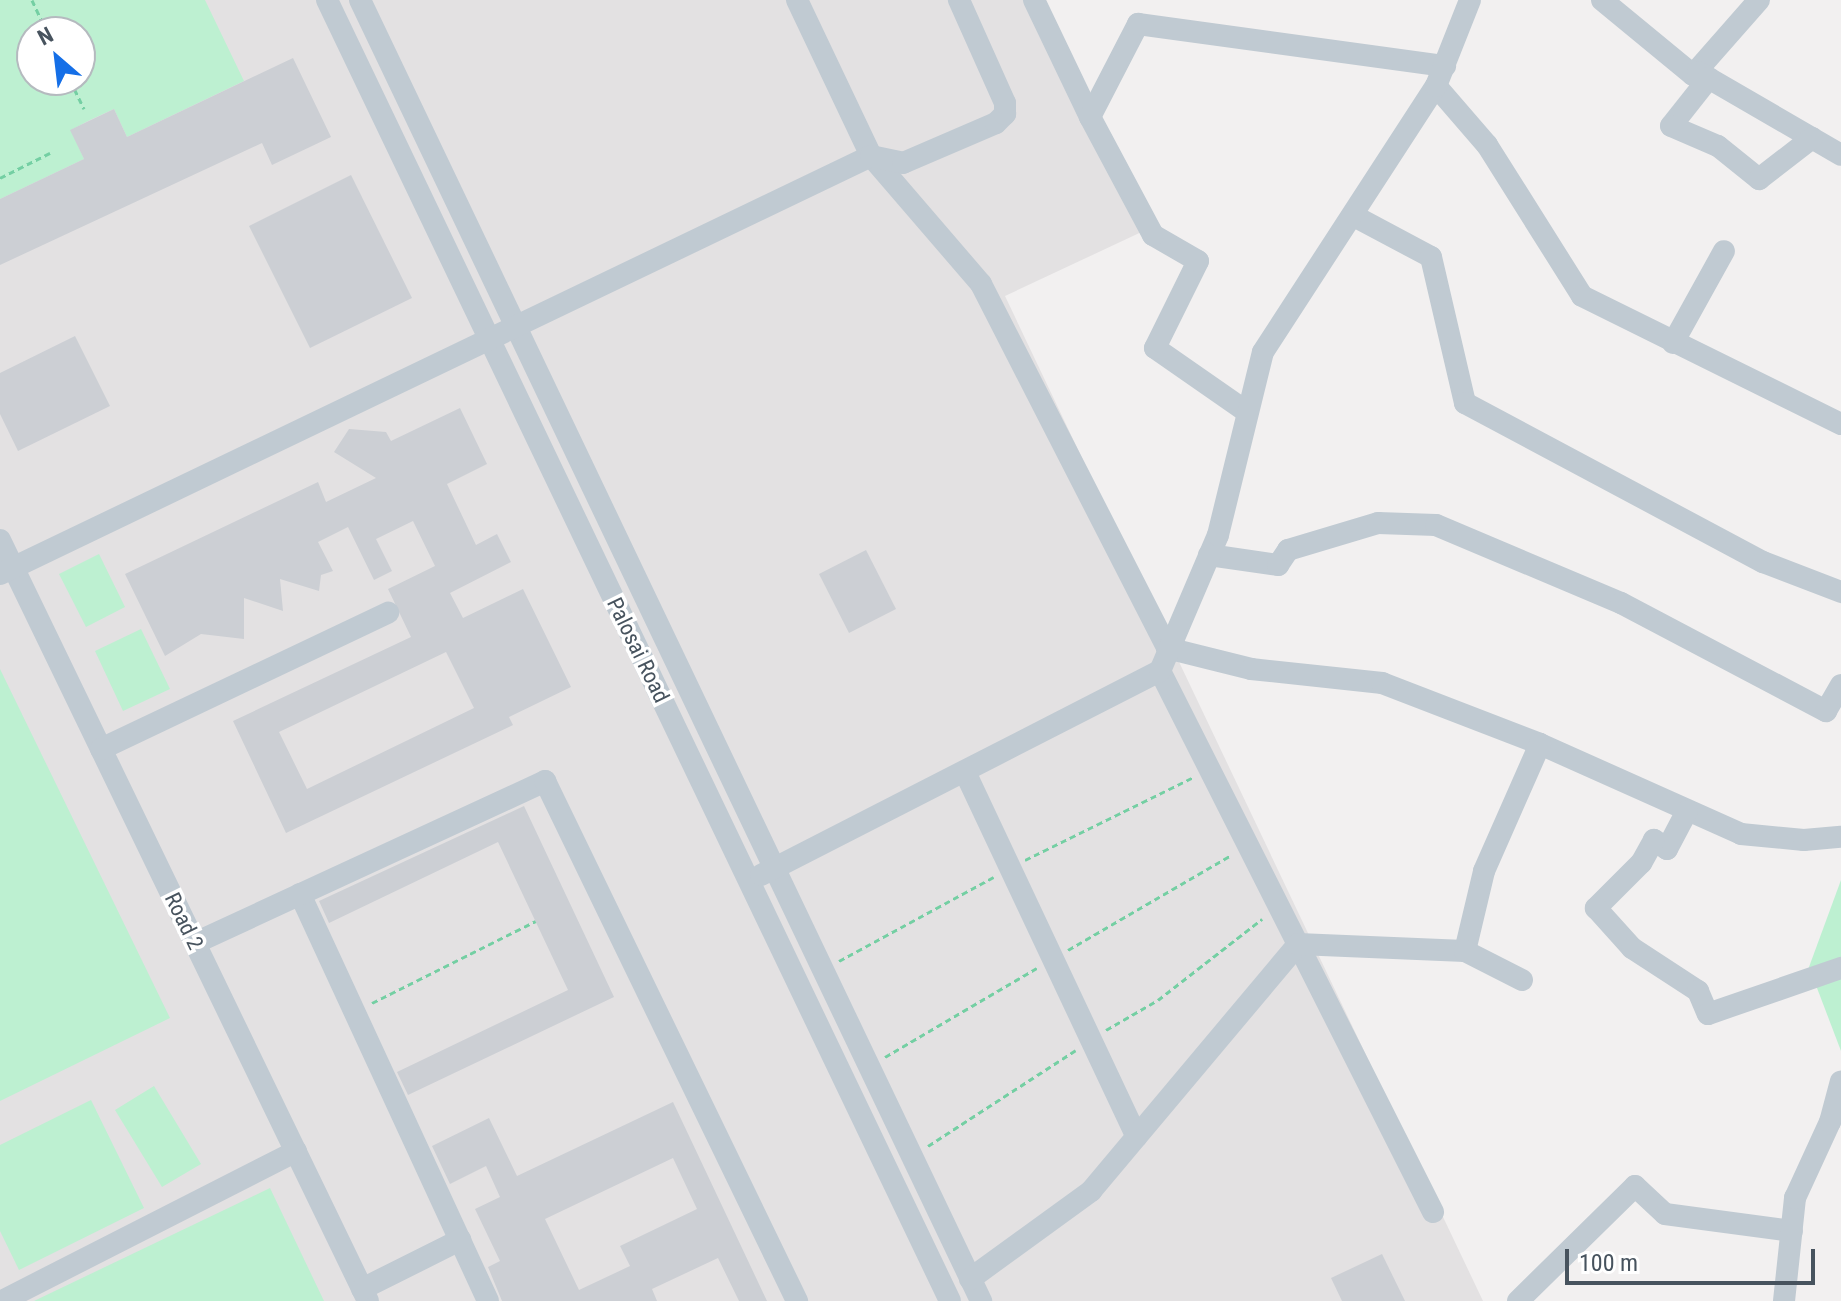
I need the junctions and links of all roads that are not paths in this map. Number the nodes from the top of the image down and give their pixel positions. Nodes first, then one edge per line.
1 (327, 0) edge
2 (360, 0) edge
3 (797, 0) edge
4 (959, 0) edge
5 (1034, 0) edge
6 (1470, 0) edge
7 (1602, 0) edge
8 (1759, 0) edge
9 (1703, 75) junction
10 (1440, 76) junction
11 (1090, 117) junction
12 (1812, 138) junction
13 (1841, 155) edge
14 (871, 156) junction
15 (1354, 216) junction
16 (1724, 251) dead end
17 (518, 323) junction
18 (488, 336) junction
19 (1673, 343) junction
20 (1247, 412) junction
21 (1841, 424) edge
22 (0, 540) edge
23 (1209, 555) junction
24 (7, 570) edge
25 (1841, 592) edge
26 (388, 613) dead end
27 (1167, 648) junction
28 (1160, 671) junction
29 (1841, 685) edge
30 (1540, 744) junction
31 (101, 749) junction
32 (965, 772) junction
33 (1687, 811) junction
34 (1841, 837) edge
35 (773, 870) junction
36 (748, 880) junction
37 (300, 894) junction
38 (195, 943) junction
39 (1298, 944) junction
40 (1465, 951) junction
41 (1841, 968) edge
42 (1522, 980) dead end
43 (1841, 1081) edge
44 (1836, 1121) edge
45 (1137, 1137) junction
46 (296, 1151) junction
47 (926, 1188) junction
48 (900, 1199) junction
49 (1433, 1212) dead end
50 (1792, 1231) junction
51 (460, 1240) junction
52 (970, 1279) junction
53 (365, 1295) edge
54 (2, 1301) edge
55 (488, 1301) edge
56 (797, 1301) edge
57 (950, 1301) edge
58 (981, 1301) edge
59 (1518, 1301) edge
60 (1784, 1301) edge

1 - 18 street, Palosai Road
2 - 17 street
3 - 14 street
4 - 14 street
5 - 11 street
6 - 10 street
7 - 9 street
8 - 9 street
9 - 12 street
9 - 12 street
10 - 11 street
10 - 15 street
10 - 19 street
11 - 20 street
12 - 13 street
14 - 17 street
14 - 27 street
15 - 20 street
15 - 25 street
16 - 19 street
17 - 18 street
17 - 35 street
18 - 24 street
18 - 36 street, Palosai Road
19 - 21 street
20 - 23 street
22 - 24 street, Road 2
23 - 27 street
23 - 29 street
24 - 31 street, Road 2
26 - 31 street
27 - 28 street
27 - 30 street
28 - 32 street
28 - 39 street
30 - 33 street
30 - 40 street
31 - 38 street, Road 2
32 - 35 street
32 - 45 street
33 - 34 street
33 - 41 street
35 - 36 street
35 - 47 street
36 - 48 street, Palosai Road
37 - 38 street
37 - 51 street
37 - 56 street
38 - 46 street, Road 2
39 - 40 street
39 - 45 street
39 - 49 street
40 - 42 street
43 - 44 street
44 - 50 street
45 - 52 street
46 - 53 street, Road 2
46 - 54 street
47 - 48 street
47 - 52 street
48 - 57 street, Palosai Road
50 - 59 street
50 - 60 street
51 - 53 street
51 - 55 street
52 - 58 street

